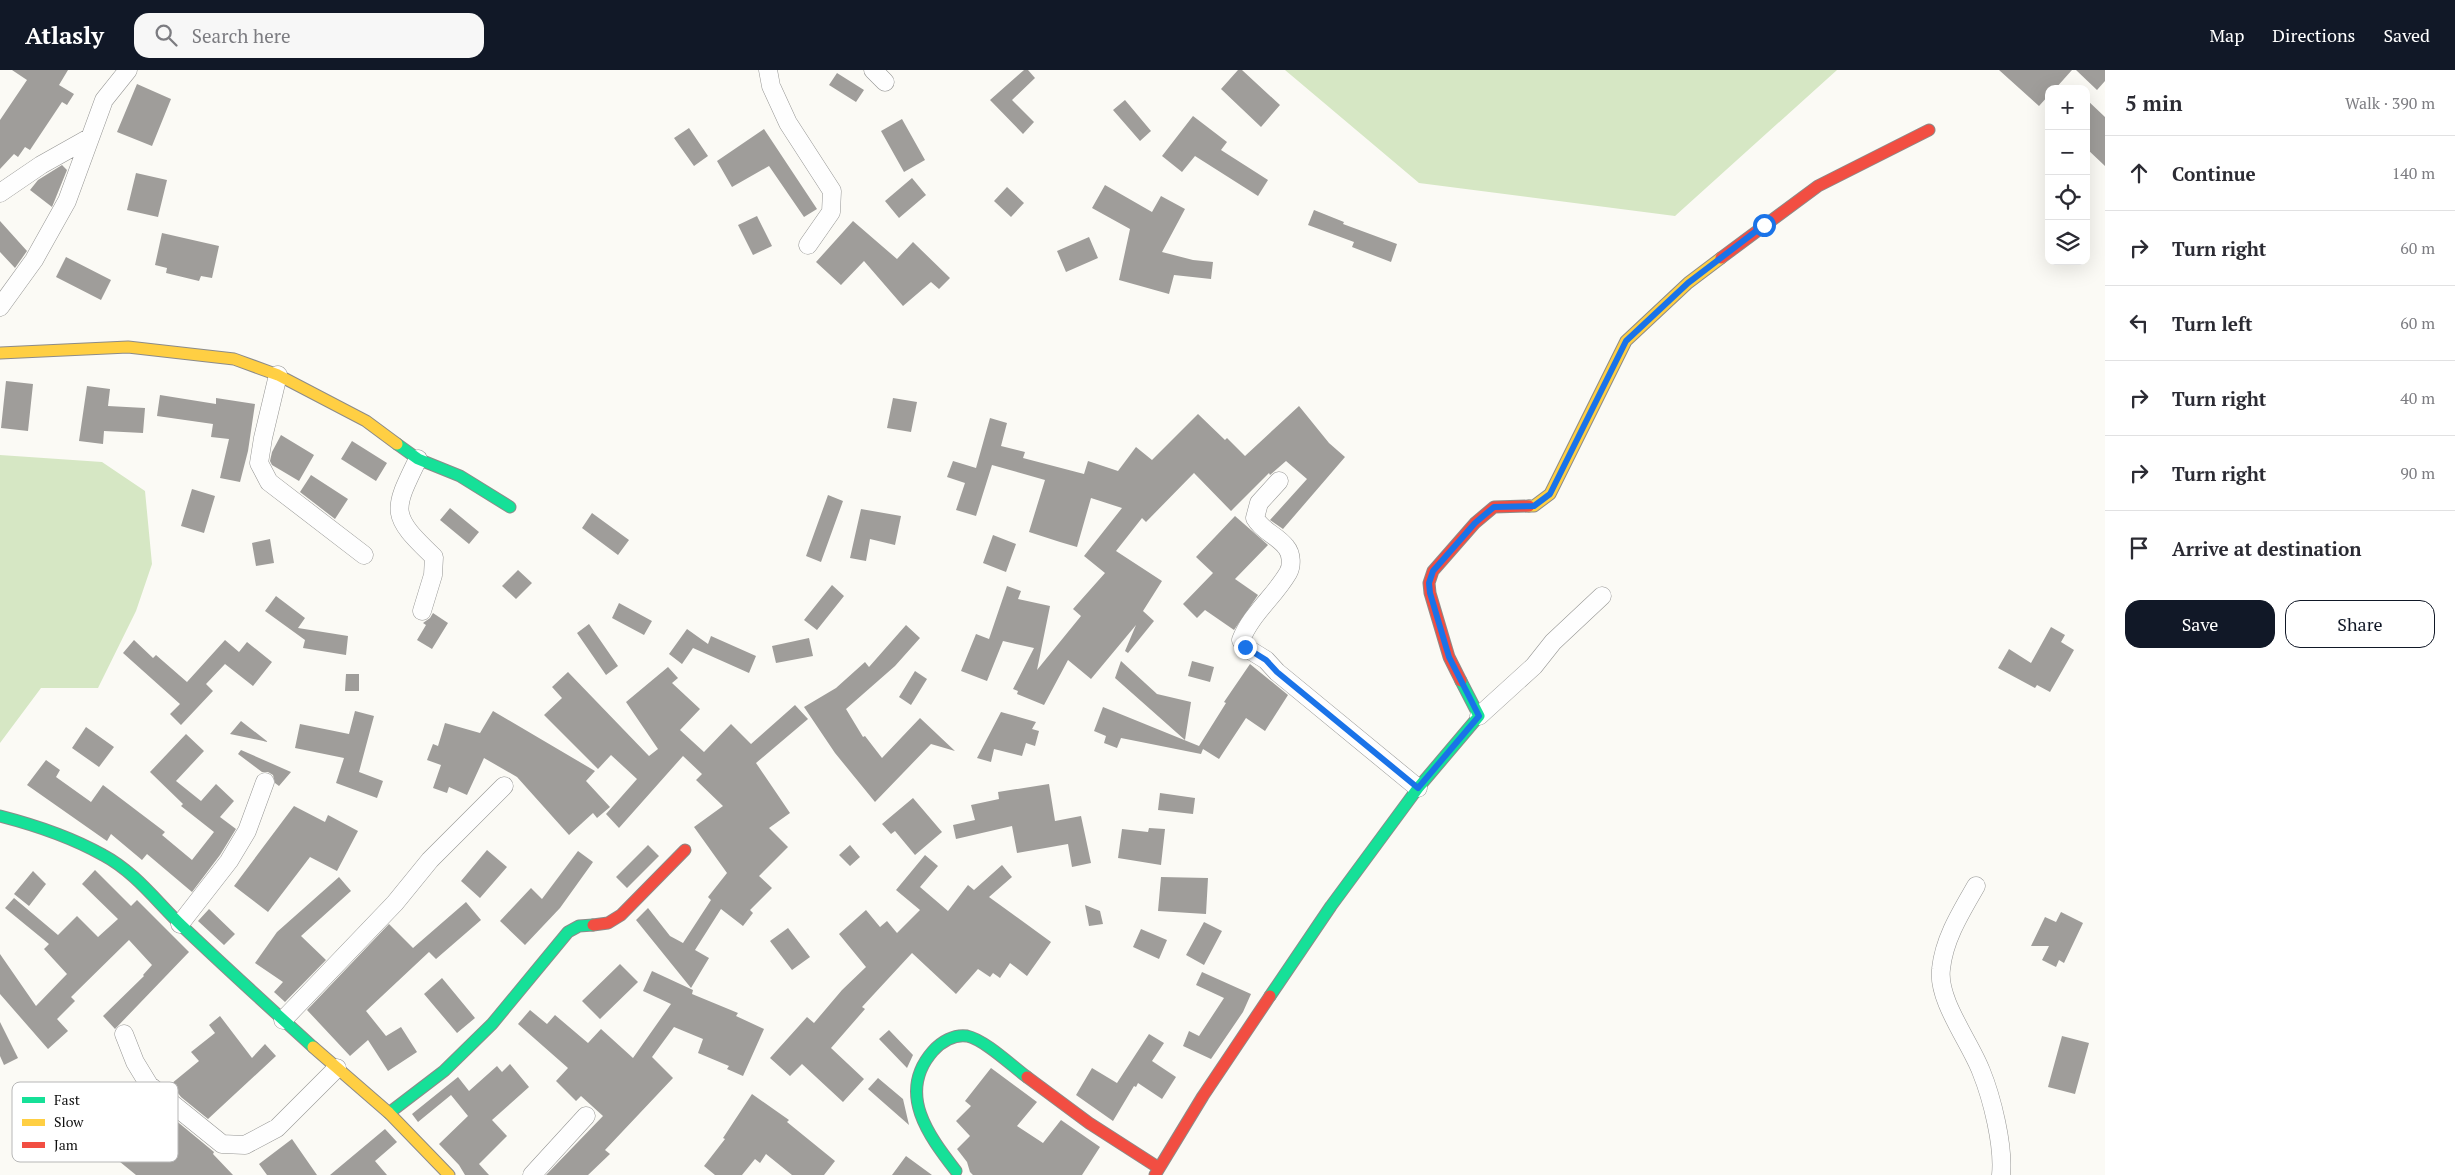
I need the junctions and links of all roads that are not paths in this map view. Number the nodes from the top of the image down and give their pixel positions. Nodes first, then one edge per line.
1 (128, 70) edge
2 (768, 70) edge
3 (1929, 130) dead end
4 (89, 138) junction
5 (0, 193) edge
6 (808, 245) dead end
7 (0, 308) edge
8 (0, 353) edge
9 (278, 375) junction
10 (418, 458) junction
11 (1279, 480) dead end
12 (510, 507) dead end
13 (364, 555) dead end
14 (1602, 596) dead end
15 (422, 611) dead end
16 (1479, 716) junction
17 (265, 782) dead end
18 (504, 786) dead end
19 (1418, 788) junction
20 (0, 816) edge
21 (685, 850) dead end
22 (1976, 886) dead end
23 (180, 924) junction
24 (283, 1020) junction
25 (124, 1034) dead end
26 (337, 1068) junction
27 (148, 1082) edge
28 (178, 1108) edge
29 (388, 1113) junction
30 (586, 1116) dead end
31 (956, 1171) dead end
32 (1157, 1172) edge
33 (449, 1175) edge
34 (532, 1175) edge
35 (2001, 1175) edge

1 - 4 street
2 - 6 street
3 - 16 street
4 - 5 street
4 - 7 street
8 - 9 street
9 - 10 street
9 - 13 street
10 - 12 street
10 - 15 street
11 - 19 street
14 - 16 street
16 - 19 street
17 - 23 street
18 - 24 street
19 - 32 street
20 - 23 street
21 - 29 street
22 - 35 street
23 - 24 street
24 - 26 street
25 - 27 street
26 - 28 street
26 - 29 street
29 - 33 street
30 - 34 street
31 - 32 street

